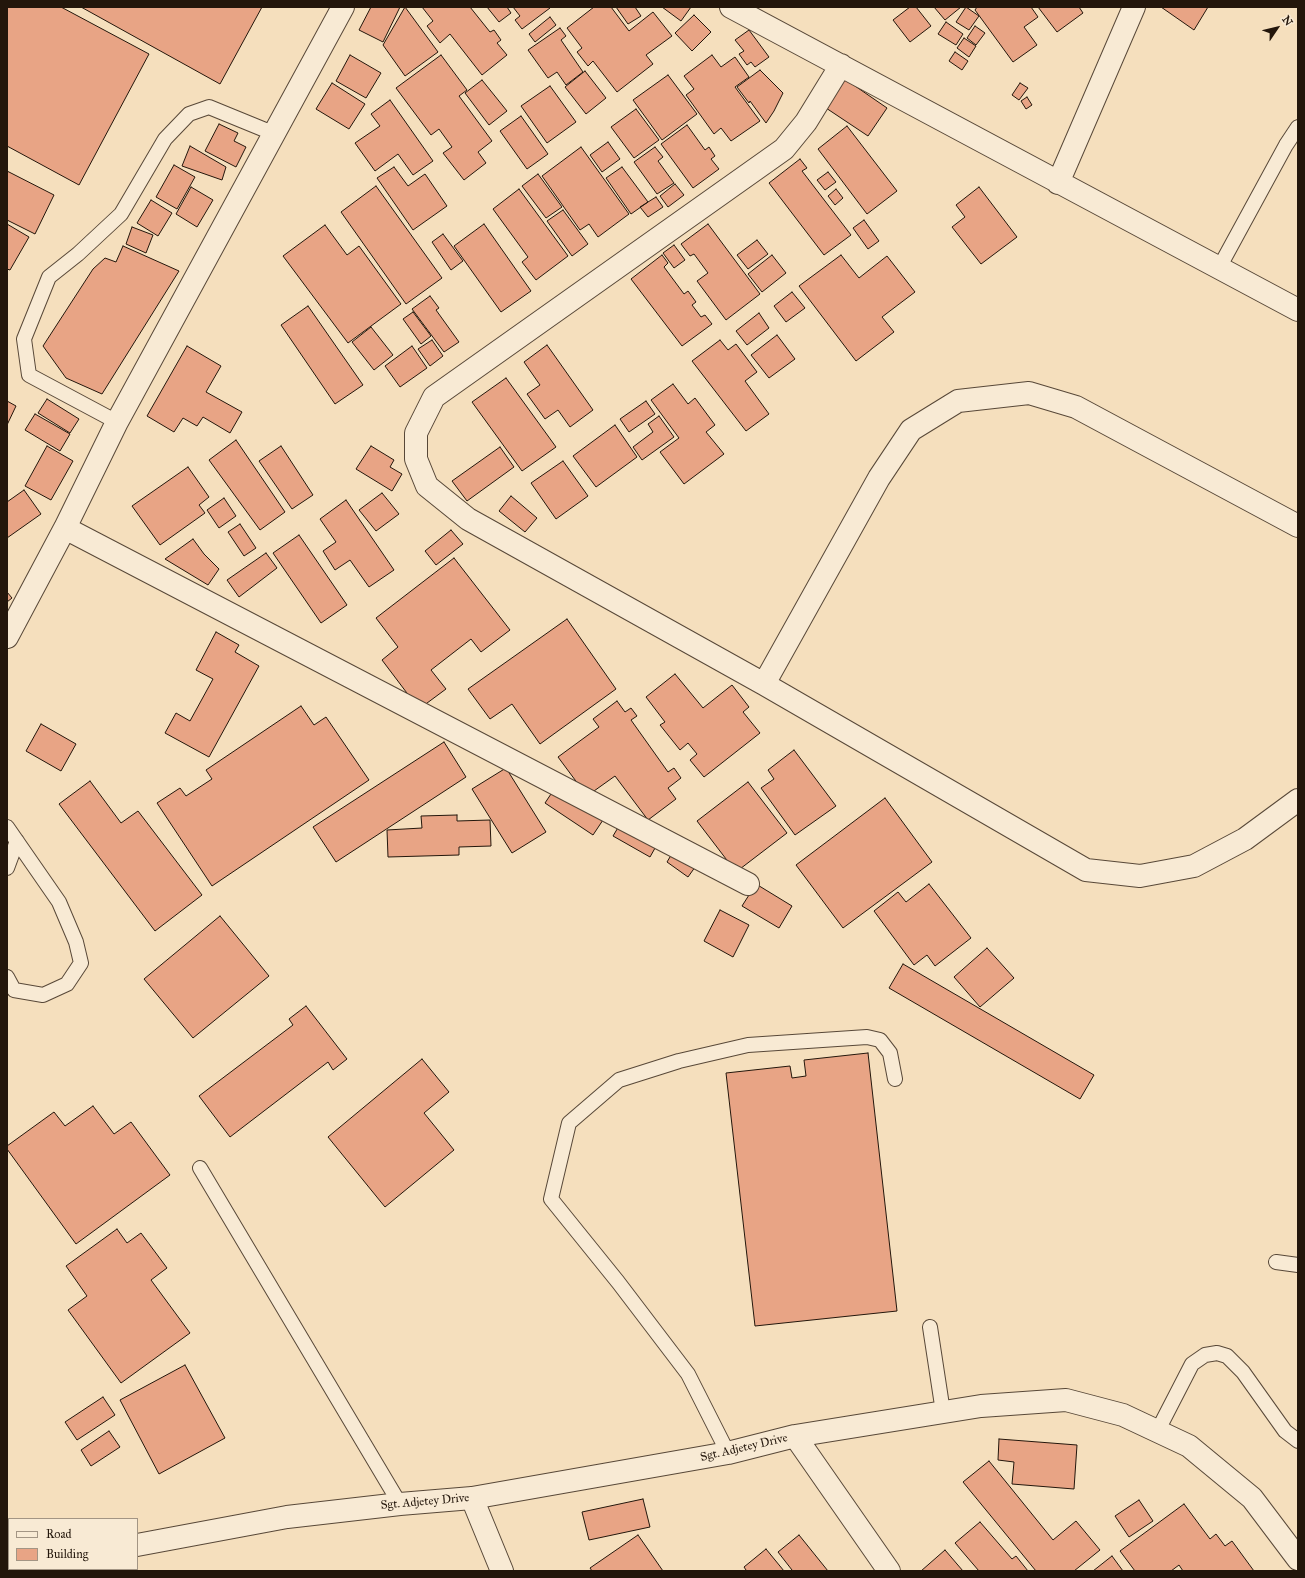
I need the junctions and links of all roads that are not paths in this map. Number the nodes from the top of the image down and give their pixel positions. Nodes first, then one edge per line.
1 (344, 7) edge
2 (730, 7) edge
3 (1134, 7) edge
4 (841, 65) junction
5 (1298, 127) edge
6 (275, 134) junction
7 (1058, 183) junction
8 (1219, 268) junction
9 (1298, 310) edge
10 (117, 422) junction
11 (1298, 526) edge
12 (65, 528) junction
13 (7, 637) edge
14 (764, 684) junction
15 (1298, 800) edge
16 (7, 827) edge
17 (17, 841) junction
18 (7, 868) edge
19 (748, 884) dead end
20 (7, 977) edge
21 (895, 1079) dead end
22 (200, 1168) dead end
23 (1276, 1262) dead end
24 (1298, 1265) edge
25 (930, 1327) dead end
26 (943, 1412) junction
27 (1157, 1432) junction
28 (795, 1436) junction
29 (1298, 1441) edge
30 (728, 1453) junction
31 (472, 1498) junction
32 (400, 1504) junction
33 (138, 1545) edge
34 (1298, 1559) edge
35 (502, 1571) edge
36 (889, 1571) edge

1 - 6 street
2 - 4 street
3 - 7 street
4 - 7 street
4 - 14 street
5 - 8 lane
6 - 10 street
6 - 10 lane
7 - 8 street
8 - 9 street
10 - 12 street
11 - 14 street
12 - 13 street
12 - 19 street
14 - 15 street
16 - 17 lane
17 - 18 lane
17 - 20 lane
21 - 30 lane
22 - 32 lane
23 - 24 lane
25 - 26 lane
26 - 27 street, Sgt. Adjetey Drive
26 - 28 street, Sgt. Adjetey Drive
27 - 29 lane
27 - 34 street, Sgt. Adjetey Drive
28 - 30 street, Sgt. Adjetey Drive
28 - 36 street
30 - 31 street, Sgt. Adjetey Drive
31 - 32 street, Sgt. Adjetey Drive
31 - 35 street
32 - 33 street, Sgt. Adjetey Drive

